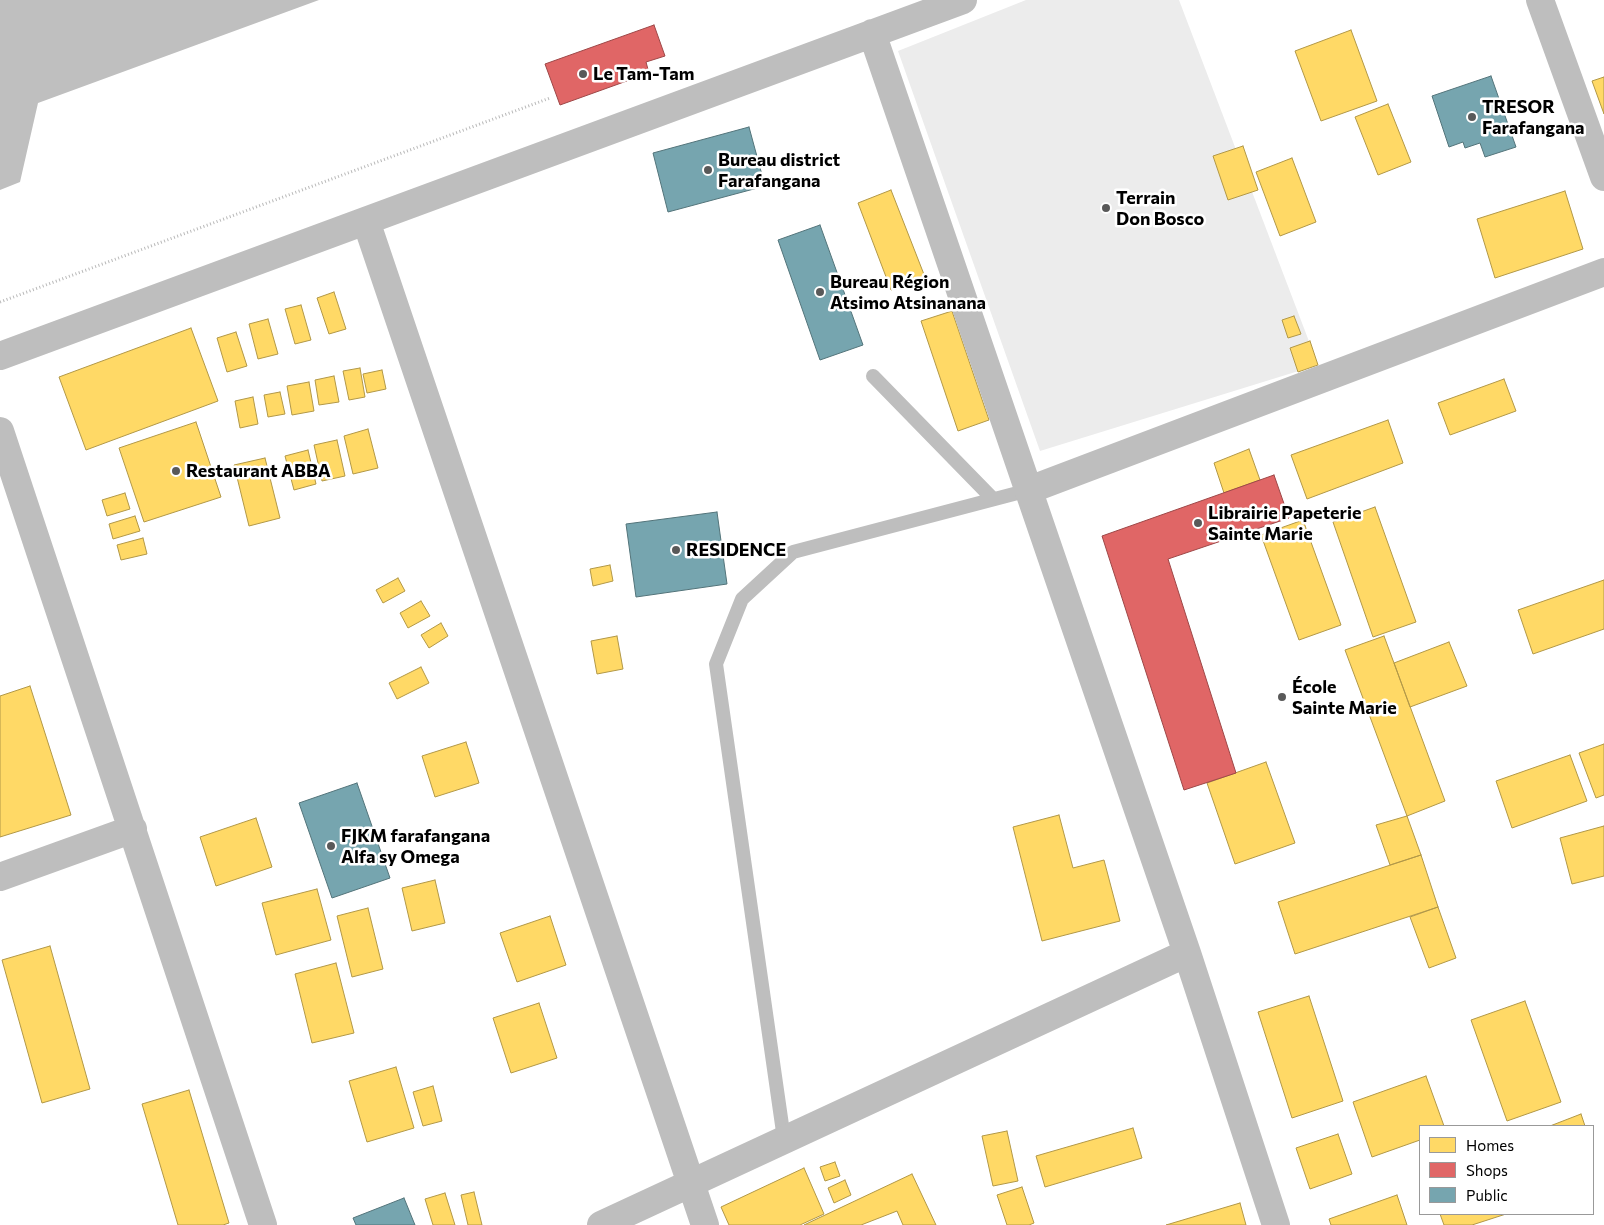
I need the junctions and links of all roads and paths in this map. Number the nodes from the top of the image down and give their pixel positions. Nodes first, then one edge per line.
1 (963, 0) edge
2 (1540, 0) edge
3 (872, 33) junction
4 (550, 98) dead end
5 (1604, 177) edge
6 (366, 221) junction
7 (1604, 272) edge
8 (0, 302) edge
9 (0, 356) edge
10 (873, 376) dead end
11 (0, 431) edge
12 (1029, 490) junction
13 (993, 499) junction
14 (133, 829) junction
15 (0, 877) edge
16 (1187, 953) junction
17 (784, 1139) junction
18 (691, 1182) junction
19 (263, 1225) edge
20 (601, 1225) edge
21 (705, 1225) edge
22 (1276, 1225) edge

1 - 3 street
2 - 5 street
3 - 6 street
3 - 12 street
4 - 8 path
6 - 9 street
6 - 18 street
7 - 12 street
10 - 13 lane
11 - 14 street
12 - 13 lane
12 - 16 street
13 - 17 lane
14 - 15 street
14 - 19 street
16 - 17 street
16 - 22 street
17 - 18 street
18 - 20 street
18 - 21 street

